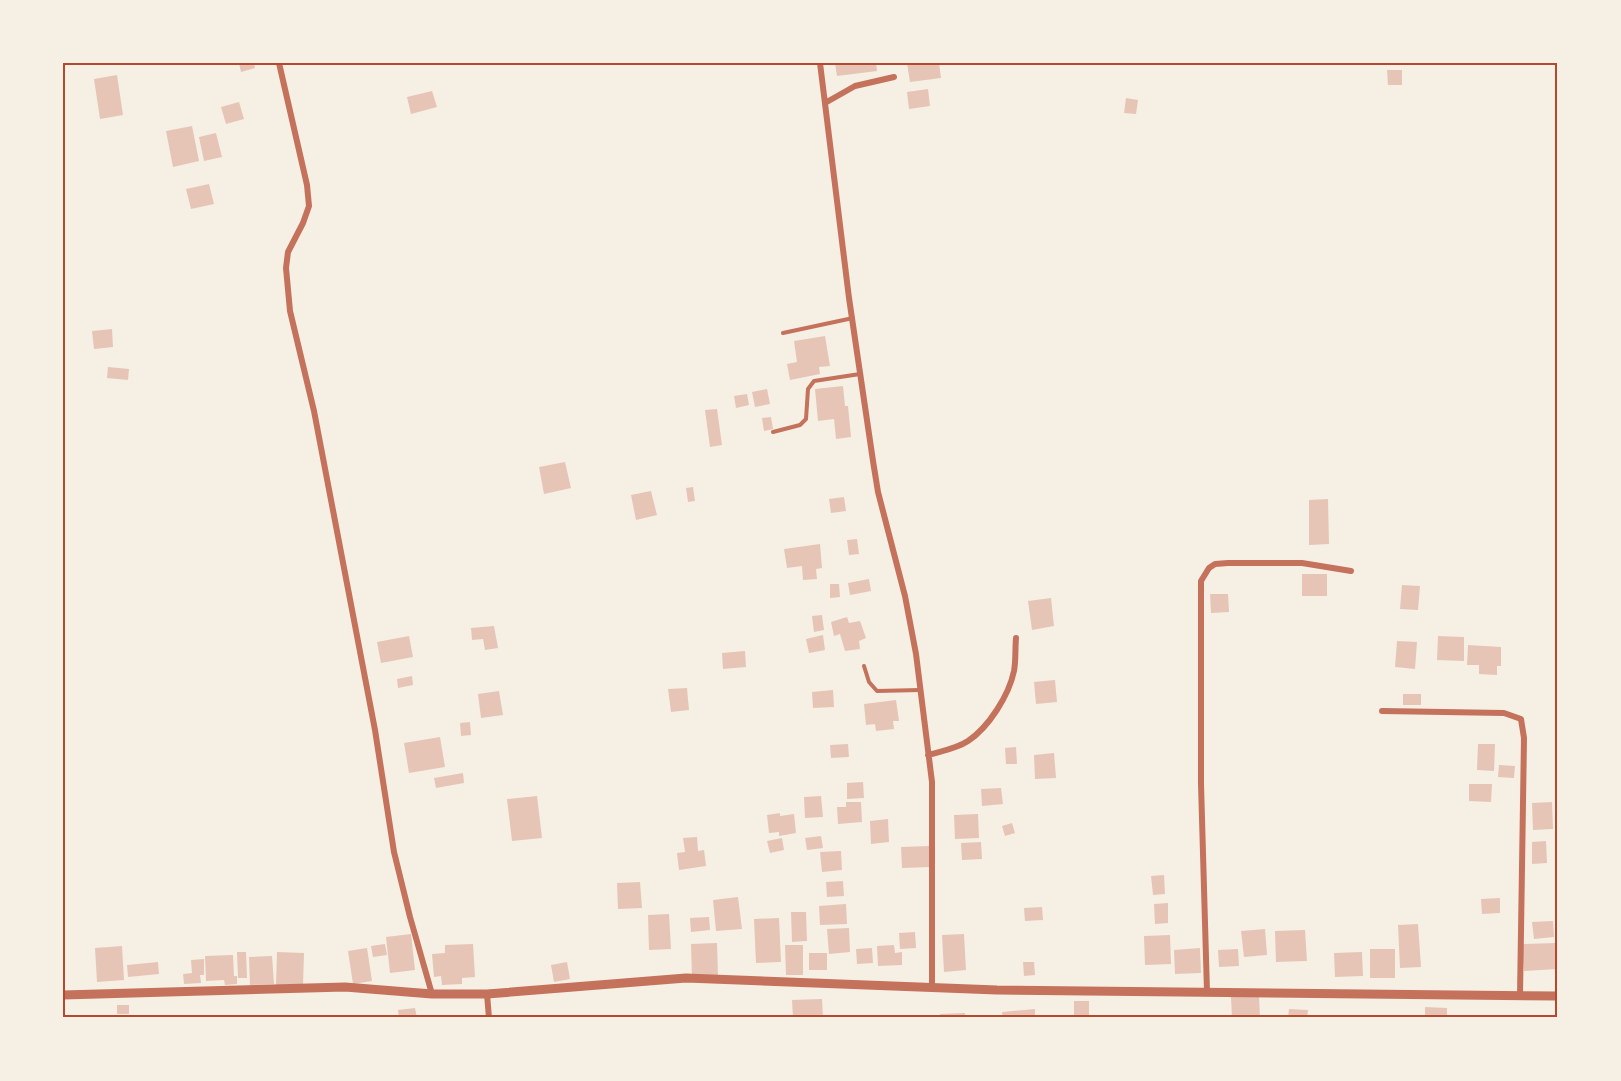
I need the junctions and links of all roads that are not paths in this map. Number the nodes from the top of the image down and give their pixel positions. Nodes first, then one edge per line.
1 (279, 63) edge
2 (820, 63) edge
3 (894, 77) dead end
4 (825, 103) junction
5 (852, 318) junction
6 (783, 333) dead end
7 (860, 374) junction
8 (773, 432) dead end
9 (1351, 572) dead end
10 (1016, 638) dead end
11 (864, 666) dead end
12 (920, 690) junction
13 (1382, 711) dead end
14 (928, 755) junction
15 (932, 988) junction
16 (1207, 992) junction
17 (432, 994) junction
18 (487, 994) junction
19 (63, 995) edge
20 (1520, 996) junction
21 (1558, 996) edge
22 (489, 1018) edge

1 - 17 street
2 - 4 street
3 - 4 street
4 - 5 street
5 - 6 lane
5 - 7 street
7 - 8 lane
7 - 12 street
9 - 16 street
10 - 14 street
11 - 12 lane
12 - 14 street
13 - 20 street
14 - 15 street
15 - 16 street
15 - 18 street
16 - 20 street
17 - 18 street
17 - 19 street
18 - 22 street
20 - 21 street

